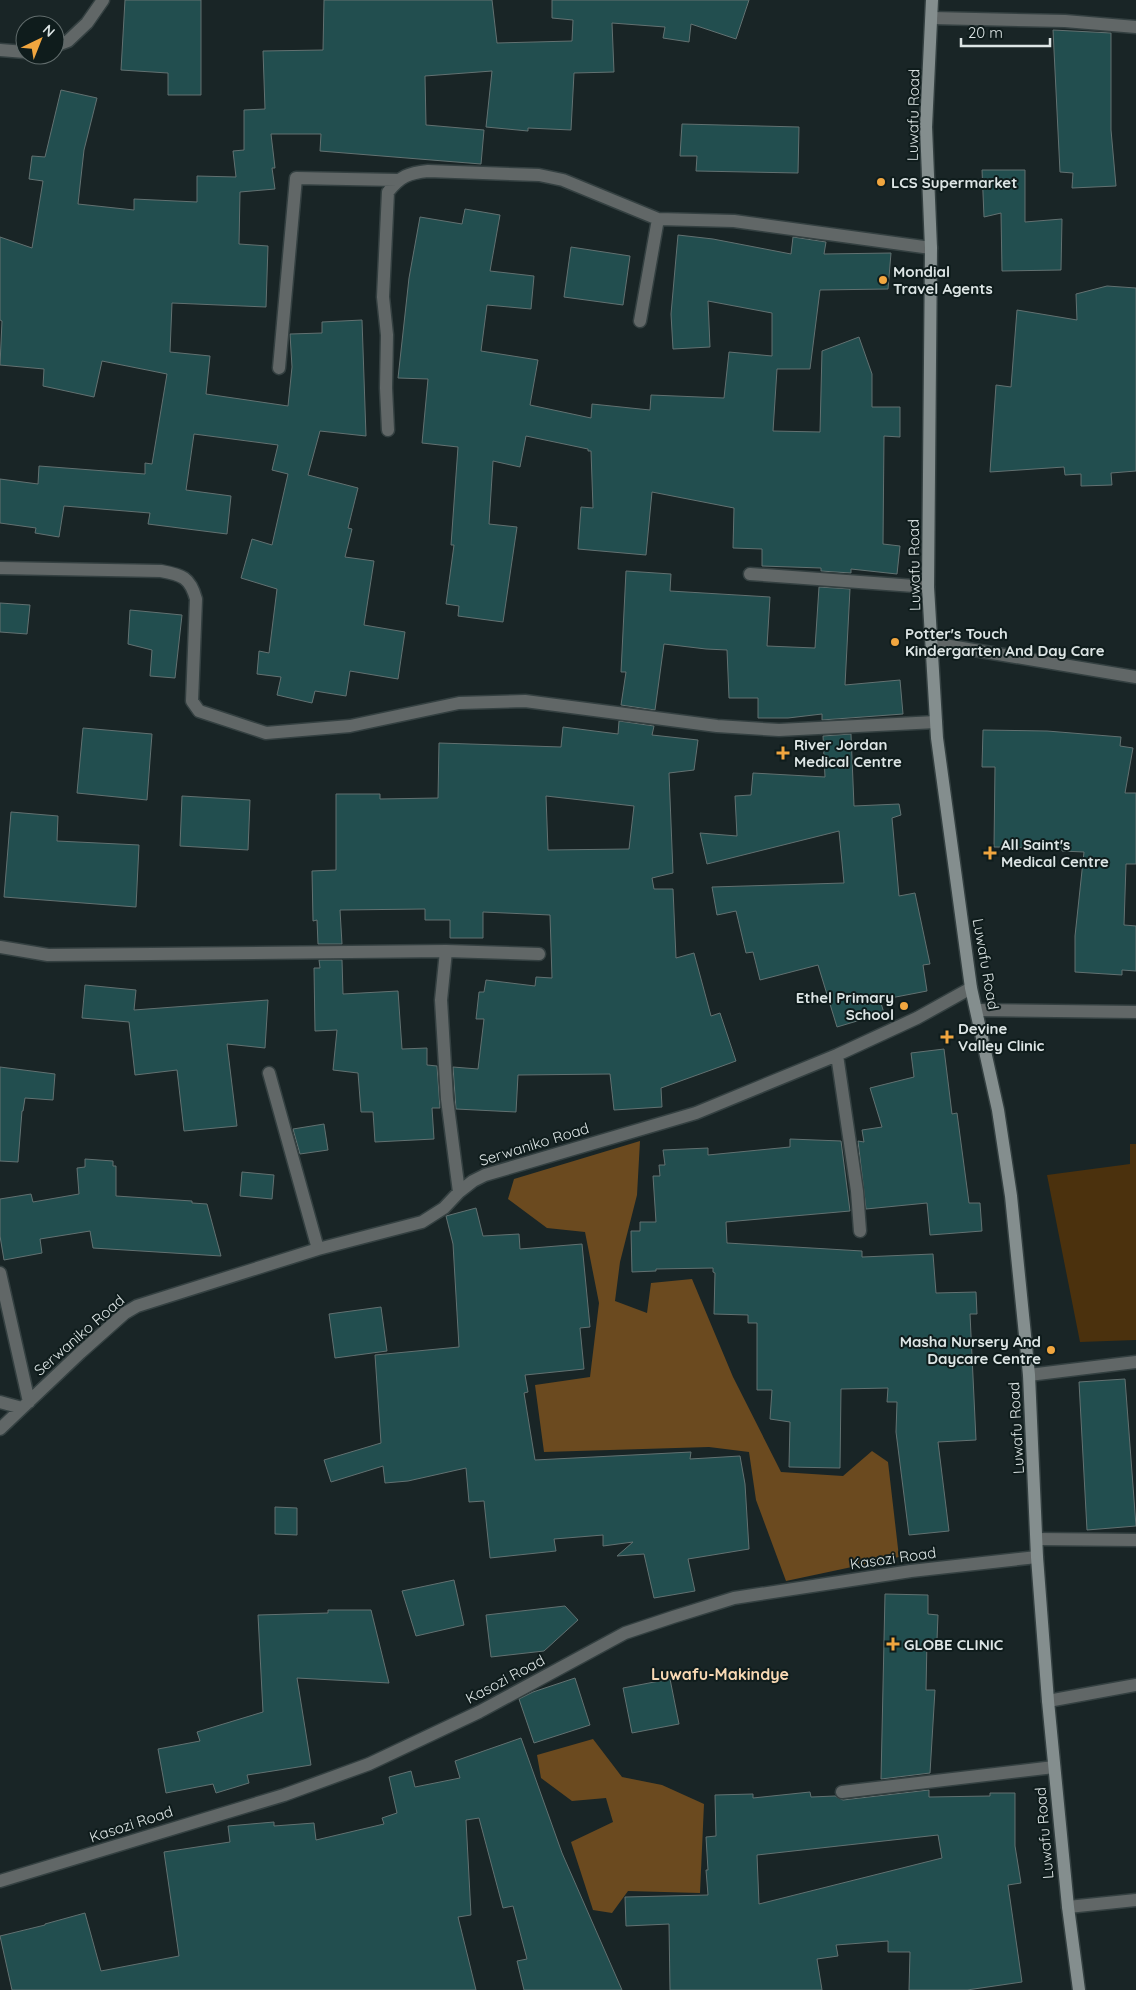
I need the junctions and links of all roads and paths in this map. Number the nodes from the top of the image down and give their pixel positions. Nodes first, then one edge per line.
1 (103, 0) edge
2 (932, 0) edge
3 (932, 18) junction
4 (1136, 27) edge
5 (65, 42) edge
6 (0, 50) edge
7 (15, 51) edge
8 (397, 180) junction
9 (658, 218) junction
10 (931, 248) junction
11 (640, 321) dead end
12 (279, 368) dead end
13 (388, 430) dead end
14 (0, 568) edge
15 (750, 574) dead end
16 (928, 587) junction
17 (932, 643) junction
18 (1136, 676) edge
19 (936, 722) junction
20 (0, 946) edge
21 (446, 951) junction
22 (539, 954) dead end
23 (971, 988) junction
24 (977, 1010) junction
25 (1136, 1012) edge
26 (837, 1055) junction
27 (268, 1072) dead end
28 (459, 1192) junction
29 (860, 1231) dead end
30 (318, 1249) junction
31 (0, 1273) edge
32 (1136, 1362) edge
33 (1030, 1375) junction
34 (0, 1402) edge
35 (25, 1405) junction
36 (0, 1429) edge
37 (1037, 1539) junction
38 (1136, 1540) edge
39 (1037, 1557) junction
40 (1136, 1685) edge
41 (1048, 1701) junction
42 (1054, 1767) junction
43 (842, 1792) dead end
44 (0, 1881) edge
45 (1136, 1900) edge
46 (1068, 1907) junction
47 (1079, 1990) edge

1 - 5 street
2 - 3 street, Luwafu Road
3 - 4 street
3 - 10 street, Luwafu Road
6 - 7 street
8 - 9 street
8 - 12 street
8 - 13 street
9 - 10 street
9 - 11 street
10 - 16 street, Luwafu Road
14 - 19 street
15 - 16 street
16 - 17 street, Luwafu Road
17 - 18 street
17 - 19 street, Luwafu Road
19 - 23 street, Luwafu Road
20 - 21 street
21 - 22 street
21 - 28 street
23 - 24 street, Luwafu Road
23 - 26 street, Serwaniko Road
24 - 25 street
24 - 33 street, Luwafu Road
26 - 28 street, Serwaniko Road
26 - 29 street
27 - 30 street
28 - 30 street, Serwaniko Road
30 - 35 street, Serwaniko Road
31 - 35 street
32 - 33 street
33 - 37 street, Luwafu Road
34 - 35 street
35 - 36 street, Serwaniko Road
37 - 38 street
37 - 39 street, Luwafu Road
39 - 41 street, Luwafu Road
39 - 44 street, Kasozi Road
40 - 41 street
41 - 42 street, Luwafu Road
42 - 43 street
42 - 46 street, Luwafu Road
45 - 46 street
46 - 47 street, Luwafu Road

